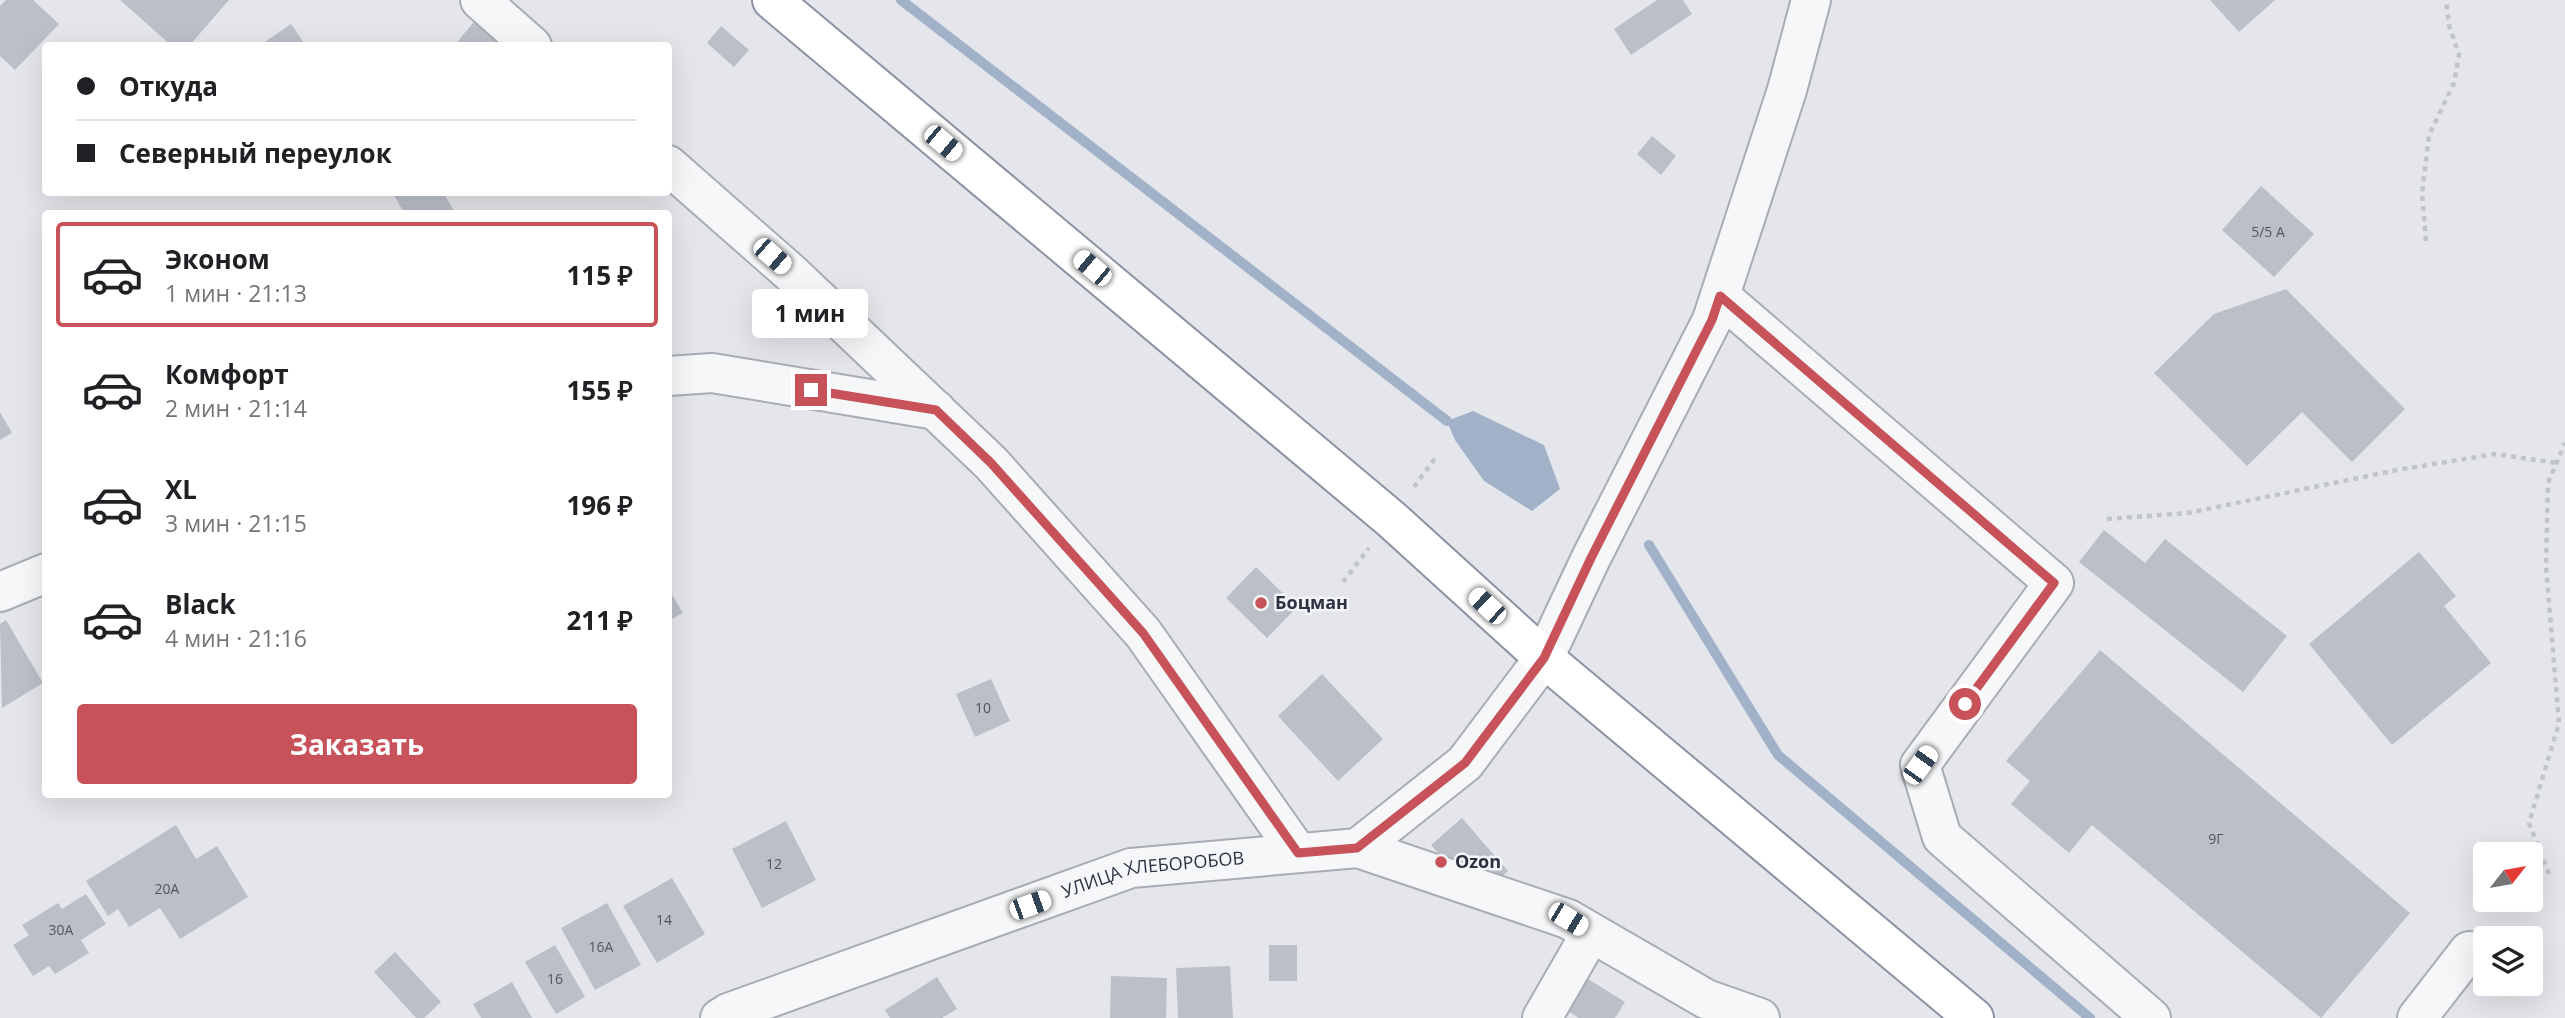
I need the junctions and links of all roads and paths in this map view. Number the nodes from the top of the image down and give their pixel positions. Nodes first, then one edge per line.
1 (480, 0) edge
2 (772, 0) edge
3 (1811, 0) edge
4 (2446, 0) edge
5 (527, 42) edge
6 (672, 169) edge
7 (2426, 240) dead end
8 (1720, 296) junction
9 (672, 376) edge
10 (936, 410) junction
11 (2565, 443) edge
12 (2557, 463) junction
13 (2107, 519) dead end
14 (42, 575) edge
15 (0, 592) edge
16 (1544, 658) junction
17 (1357, 848) junction
18 (1298, 853) junction
19 (2549, 874) dead end
20 (1591, 933) junction
21 (2469, 951) dead end
22 (720, 1018) edge
23 (1542, 1018) edge
24 (1760, 1018) edge
25 (1974, 1018) edge
26 (2151, 1018) edge
27 (2417, 1018) edge

1 - 5 street
2 - 16 highway
3 - 8 street
4 - 7 path
6 - 10 street
8 - 16 street
8 - 26 street
9 - 10 street
10 - 18 street
11 - 12 path
12 - 13 path
12 - 19 path
14 - 15 street
16 - 17 street
16 - 25 highway
17 - 18 street, УЛИЦА ХЛЕБОРОБОВ
17 - 20 street, УЛИЦА ХЛЕБОРОБОВ
18 - 22 street, УЛИЦА ХЛЕБОРОБОВ
20 - 23 street
20 - 24 street, УЛИЦА ХЛЕБОРОБОВ
21 - 27 street

